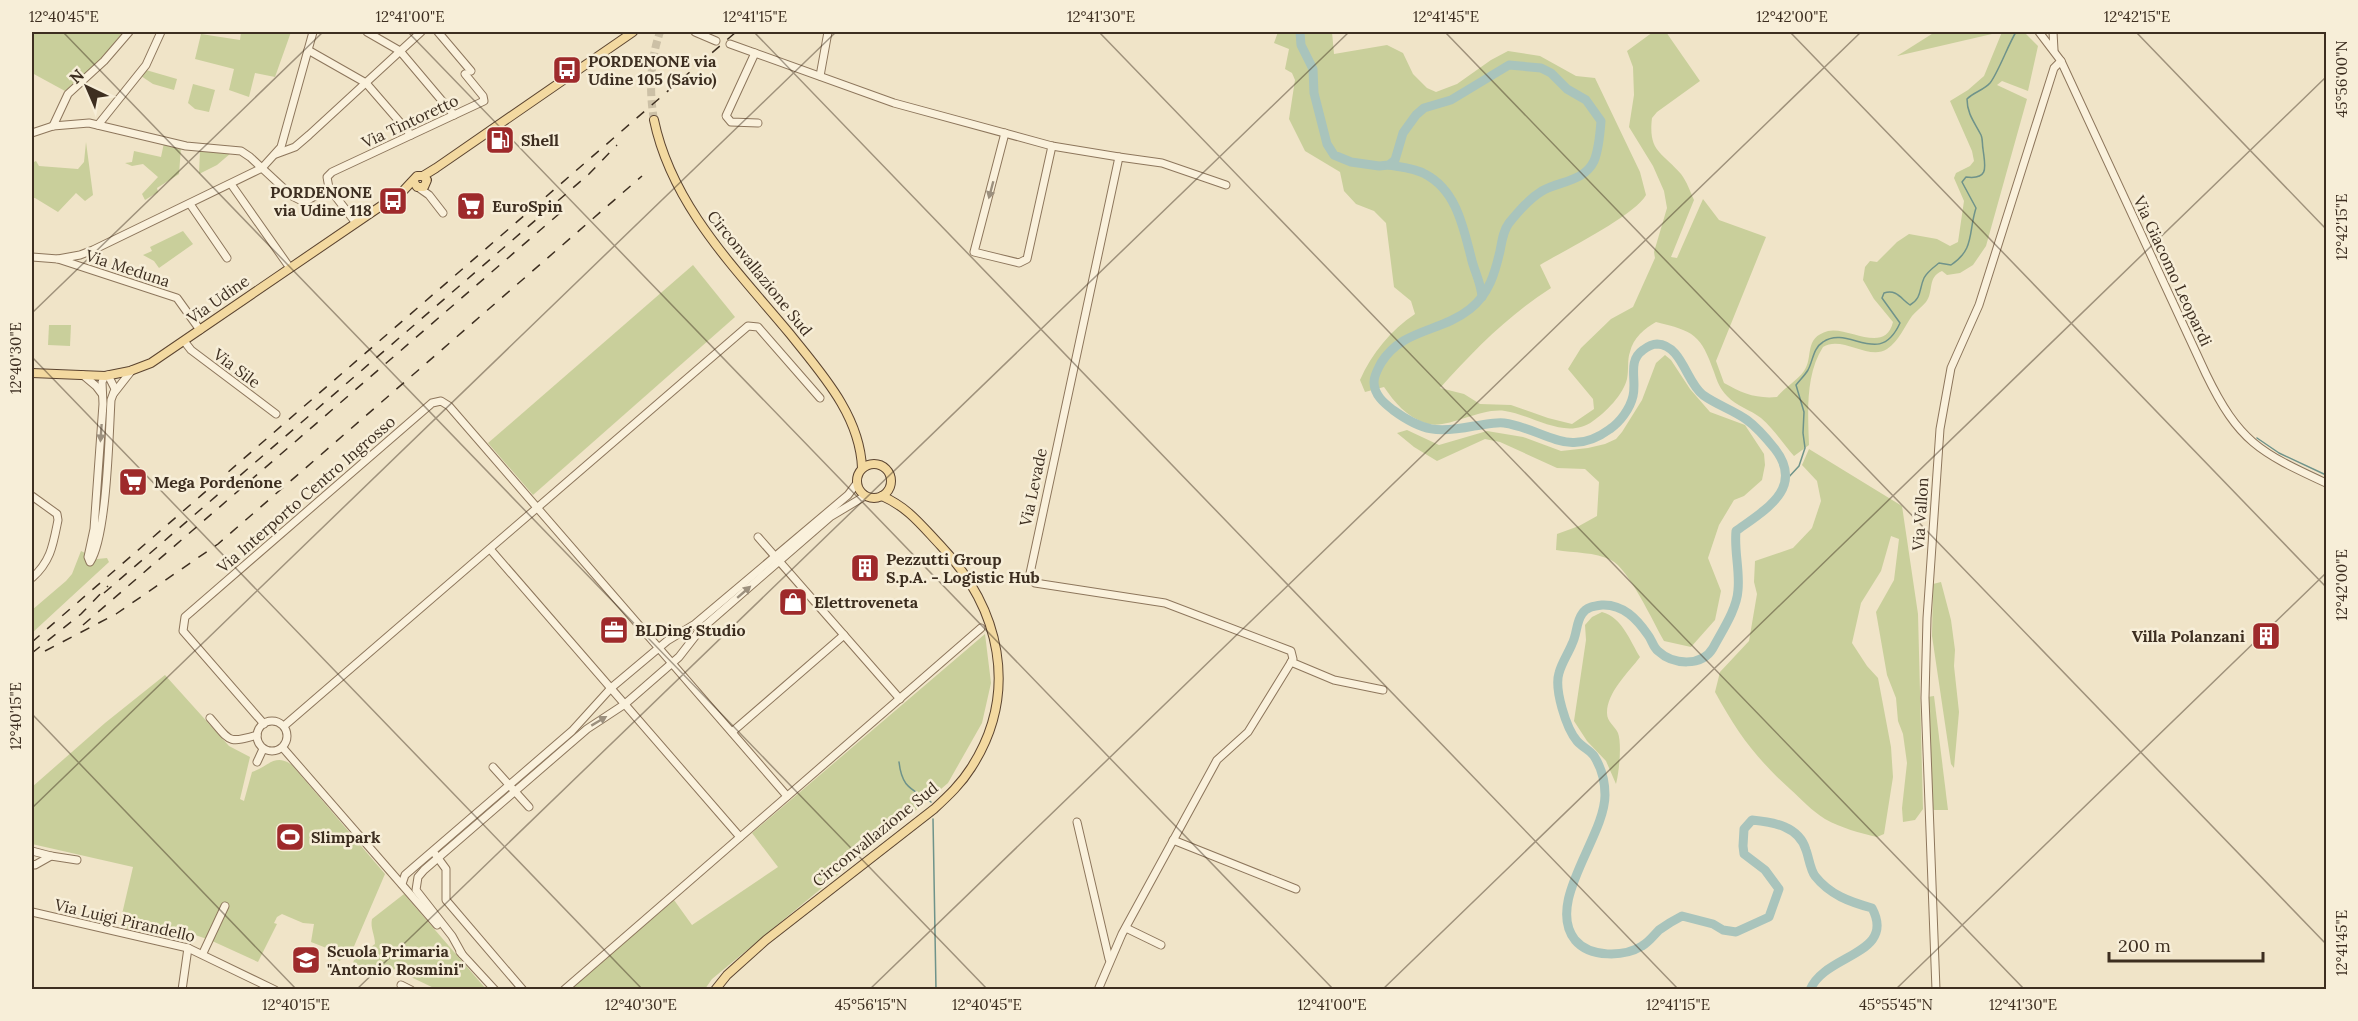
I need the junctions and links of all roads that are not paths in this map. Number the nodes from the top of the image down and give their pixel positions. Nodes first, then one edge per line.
1 (129, 32) edge
2 (161, 32) edge
3 (313, 32) edge
4 (367, 32) edge
5 (421, 32) edge
6 (438, 32) edge
7 (633, 32) edge
8 (695, 32) edge
9 (828, 32) edge
10 (2039, 32) edge
11 (2054, 32) edge
12 (716, 41) dead end
13 (730, 44) dead end
14 (308, 50) junction
15 (2054, 50) junction
16 (400, 51) junction
17 (756, 53) junction
18 (2061, 61) junction
19 (820, 76) junction
20 (366, 83) junction
21 (453, 115) junction
22 (654, 120) tunnel mouth
23 (758, 123) dead end
24 (98, 125) junction
25 (53, 126) junction
26 (32, 133) edge
27 (1005, 133) junction
28 (411, 135) junction
29 (1052, 146) junction
30 (276, 154) junction
31 (1119, 157) junction
32 (262, 168) junction
33 (421, 182) junction
34 (231, 184) junction
35 (1226, 185) dead end
36 (329, 188) junction
37 (190, 204) junction
38 (442, 213) dead end
39 (356, 223) junction
40 (32, 257) edge
41 (227, 258) dead end
42 (58, 259) junction
43 (290, 268) junction
44 (200, 330) junction
45 (184, 341) junction
46 (132, 370) junction
47 (32, 373) edge
48 (83, 375) junction
49 (107, 376) junction
50 (113, 396) junction
51 (103, 398) junction
52 (820, 398) dead end
53 (276, 414) dead end
54 (856, 437) junction
55 (875, 464) junction
56 (862, 468) junction
57 (857, 483) junction
58 (2326, 483) edge
59 (890, 487) junction
60 (32, 496) edge
61 (865, 496) junction
62 (882, 496) junction
63 (99, 505) junction
64 (904, 507) junction
65 (537, 508) junction
66 (758, 537) dead end
67 (490, 549) junction
68 (777, 558) junction
69 (32, 578) edge
70 (981, 628) dead end
71 (844, 635) junction
72 (658, 648) junction
73 (1290, 662) junction
74 (672, 663) junction
75 (611, 688) junction
76 (1383, 690) dead end
77 (900, 699) junction
78 (625, 704) junction
79 (210, 718) dead end
80 (264, 724) junction
81 (284, 726) junction
82 (732, 732) junction
83 (257, 735) junction
84 (263, 748) junction
85 (283, 748) junction
86 (257, 762) dead end
87 (493, 767) dead end
88 (512, 788) junction
89 (787, 796) junction
90 (529, 807) dead end
91 (1077, 822) dead end
92 (740, 837) junction
93 (1173, 840) junction
94 (32, 851) edge
95 (435, 854) junction
96 (51, 856) junction
97 (77, 860) dead end
98 (32, 864) edge
99 (413, 868) junction
100 (388, 869) junction
101 (418, 877) junction
102 (402, 884) junction
103 (1296, 889) dead end
104 (225, 906) dead end
105 (32, 912) edge
106 (1126, 928) junction
107 (1161, 945) dead end
108 (188, 948) junction
109 (203, 953) junction
110 (462, 954) junction
111 (1110, 960) junction
112 (401, 985) dead end
113 (182, 990) edge
114 (275, 990) edge
115 (411, 990) edge
116 (495, 990) edge
117 (523, 990) edge
118 (564, 990) edge
119 (715, 990) edge
120 (1098, 990) edge
121 (1936, 990) edge

1 - 25 street
2 - 24 street
3 - 14 street
4 - 16 street
5 - 16 street
6 - 21 street, Via Tintoretto
7 - 33 main road, Via Udine
8 - 12 street
9 - 19 street
10 - 15 street, Via Giacomo Leopardi
11 - 15 street
13 - 17 street
14 - 20 street
14 - 30 street
15 - 18 street, Via Giacomo Leopardi
16 - 20 street
16 - 21 street
17 - 19 street
17 - 23 street
18 - 58 street, Via Giacomo Leopardi
18 - 121 street, Via Vallon
19 - 27 street
20 - 28 street
20 - 30 street
21 - 28 street, Via Tintoretto
22 - 54 main road, Circonvallazione Sud
24 - 25 street
24 - 32 street
25 - 26 street
27 - 29 street
27 -> 29 street
28 - 36 street, Via Tintoretto
29 - 31 street
30 - 32 street
31 - 35 street
31 - 73 street, Via Levade
32 - 34 street
32 - 36 street
33 - 38 street
33 - 39 main road, Via Udine
34 - 37 street
34 - 43 street
36 - 39 street
37 - 41 street
37 - 42 street
39 - 43 main road, Via Udine
40 - 42 street, Via Meduna
42 - 44 street, Via Meduna
43 - 44 main road, Via Udine
44 - 45 main road, Via Udine
45 - 46 main road, Via Udine
45 - 53 street, Via Sile
46 - 49 main road, Via Udine
46 - 50 street
47 - 48 main road, Via Udine
48 - 49 main road, Via Udine
48 - 51 street
49 - 50 street
49 - 51 street
50 - 63 street
51 -> 63 street
52 - 65 street
54 - 55 main road
54 - 56 main road
55 - 56 main road
55 - 59 main road
56 - 57 main road
57 - 61 main road
57 - 68 street
59 - 62 main road
59 - 64 main road
60 - 69 street
61 - 62 main road
61 - 68 street
62 - 64 main road, Circonvallazione Sud
63 - 63 street
64 - 119 main road, Circonvallazione Sud
65 - 67 street
65 - 72 street, Via Interporto Centro Ingrosso
65 - 80 street, Via Interporto Centro Ingrosso
66 - 68 street
67 - 75 street
67 - 81 street
68 - 71 street
68 - 72 street
74 -> 68 street
70 - 77 street
71 - 77 street
71 - 82 street
72 - 74 street, Via Interporto Centro Ingrosso
72 - 75 street
73 - 76 street
73 - 93 street
74 - 78 street
74 - 82 street, Via Interporto Centro Ingrosso
75 - 78 street
75 - 88 street
77 - 89 street
88 -> 78 street
78 - 92 street
79 - 83 street
80 - 81 street
80 - 83 street
81 - 85 street
82 - 89 street, Via Interporto Centro Ingrosso
83 - 84 street
84 - 85 street
84 - 86 street
85 - 100 street
87 - 88 street
88 - 90 street
88 - 95 street
89 - 92 street
91 - 111 street
92 - 118 street
93 - 103 street
93 - 106 street
94 - 96 street
95 - 99 street
95 - 101 street
95 - 117 street
96 - 97 street
96 - 98 street
99 - 100 street
99 - 102 street
100 - 102 street
101 - 102 street
101 - 110 street
102 - 110 street
104 - 109 street
105 - 108 street, Via Luigi Pirandello
106 - 107 street
106 - 111 street
108 - 109 street, Via Luigi Pirandello
108 - 113 street
109 - 114 street, Via Luigi Pirandello
110 - 116 street
111 - 120 street
112 - 115 street

